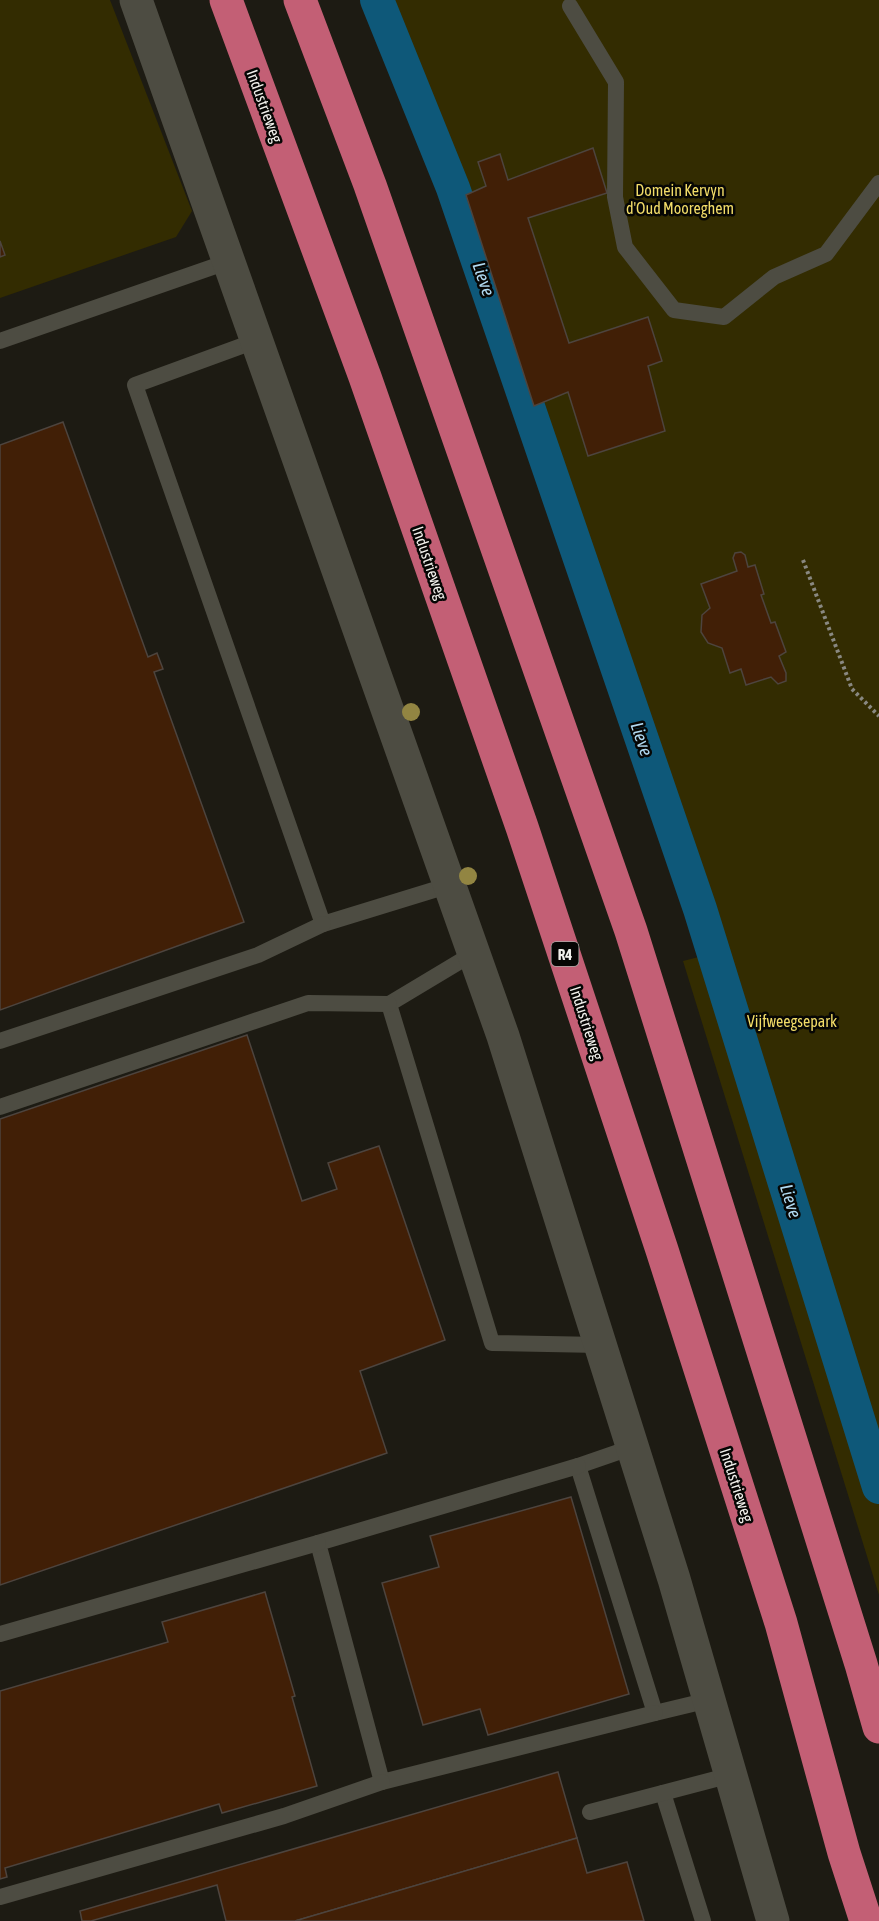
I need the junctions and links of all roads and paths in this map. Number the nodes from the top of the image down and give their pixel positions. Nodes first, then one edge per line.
1 (136, 0) edge
2 (226, 0) edge
3 (300, 0) edge
4 (570, 6) dead end
5 (879, 183) edge
6 (230, 261) junction
7 (258, 340) junction
8 (0, 341) edge
9 (803, 560) dead end
10 (879, 716) edge
11 (450, 885) junction
12 (323, 924) junction
13 (474, 953) junction
14 (389, 1004) junction
15 (0, 1041) edge
16 (0, 1107) edge
17 (600, 1345) junction
18 (633, 1447) junction
19 (578, 1466) junction
20 (318, 1543) junction
21 (0, 1634) edge
22 (709, 1700) junction
23 (656, 1713) junction
24 (879, 1727) edge
25 (731, 1775) junction
26 (382, 1782) junction
27 (663, 1793) junction
28 (590, 1812) dead end
29 (0, 1897) edge
30 (703, 1921) edge
31 (773, 1921) edge
32 (866, 1921) edge

1 - 6 street
2 - 32 highway, Industrieweg / R4
3 - 24 highway
4 - 5 lane
6 - 7 street
6 - 8 lane
7 - 11 street
7 - 12 lane
9 - 10 path
11 - 12 lane
11 - 13 street
12 - 15 lane
13 - 14 lane
13 - 17 street
14 - 16 lane
14 - 17 lane
17 - 18 street
18 - 19 lane
18 - 22 street
19 - 20 lane
19 - 23 lane
20 - 21 lane
20 - 26 lane
22 - 23 lane
22 - 25 street
23 - 26 lane
25 - 27 lane
25 - 31 street
26 - 29 lane
27 - 28 lane
27 - 30 lane

